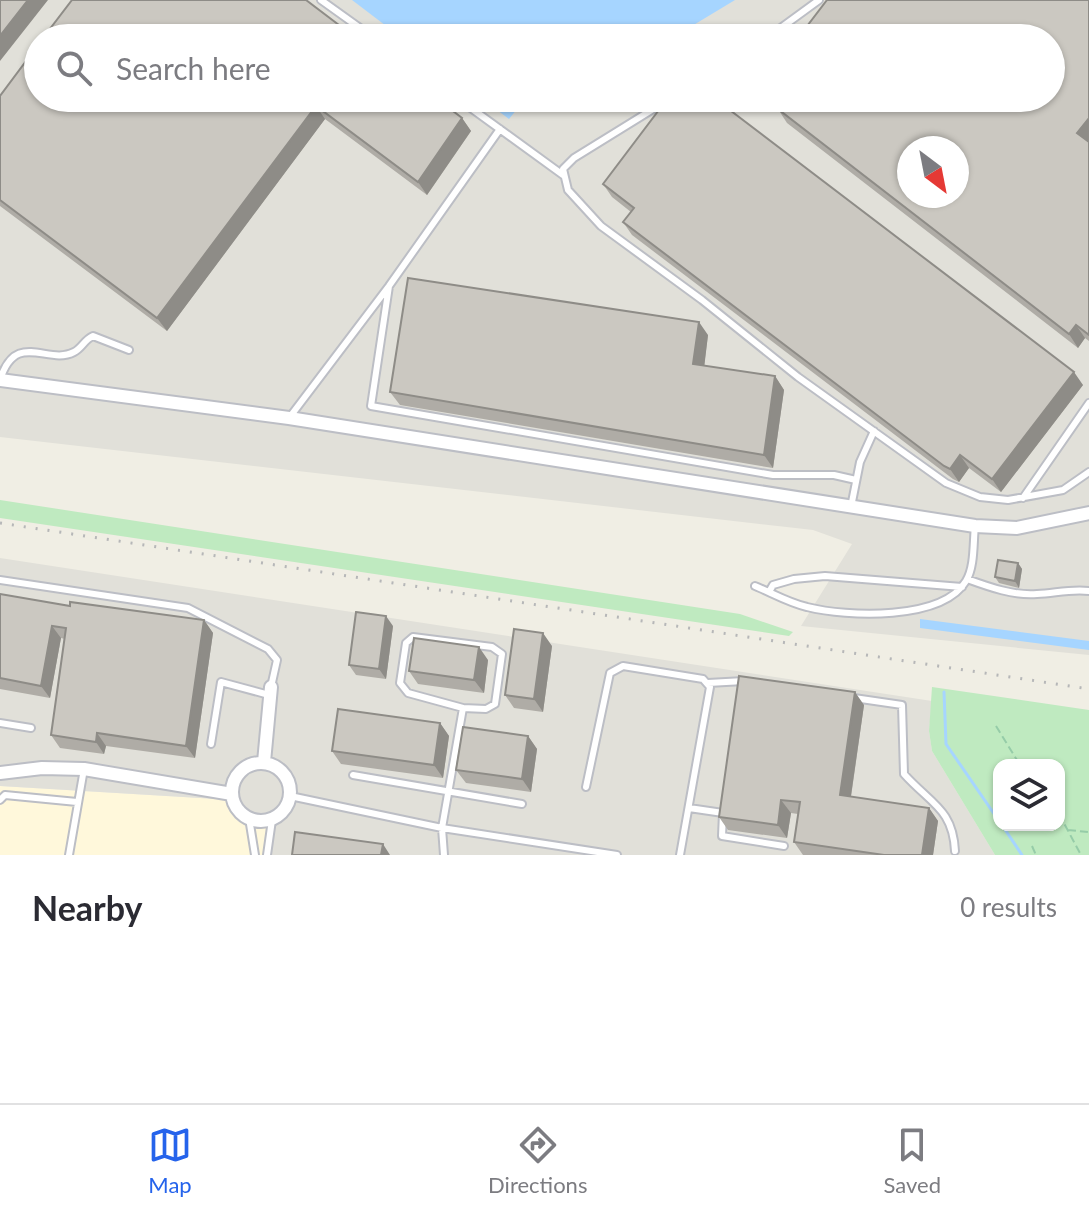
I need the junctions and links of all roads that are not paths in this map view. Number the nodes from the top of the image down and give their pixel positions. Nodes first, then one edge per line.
1 (321, 0) edge
2 (819, 0) edge
3 (354, 24) edge
4 (786, 24) edge
5 (476, 112) edge
6 (648, 112) edge
7 (500, 129) junction
8 (563, 175) junction
9 (395, 277) junction
10 (410, 279) edge
11 (389, 286) junction
12 (129, 350) dead end
13 (0, 380) edge
14 (1089, 403) edge
15 (289, 418) junction
16 (874, 431) junction
17 (1089, 472) edge
18 (773, 475) junction
19 (856, 480) junction
20 (763, 493) junction
21 (1023, 498) junction
22 (851, 507) junction
23 (1089, 513) edge
24 (975, 526) junction
25 (967, 579) junction
26 (0, 580) edge
27 (755, 586) dead end
28 (962, 587) junction
29 (1089, 591) edge
30 (769, 592) junction
31 (708, 683) junction
32 (753, 683) edge
33 (270, 691) junction
34 (843, 696) edge
35 (463, 708) junction
36 (0, 723) edge
37 (31, 728) dead end
38 (211, 744) dead end
39 (264, 762) junction
40 (84, 769) junction
41 (0, 773) edge
42 (353, 775) dead end
43 (586, 787) dead end
44 (451, 789) junction
45 (232, 794) junction
46 (290, 796) junction
47 (0, 800) edge
48 (77, 802) junction
49 (522, 804) dead end
50 (689, 808) junction
51 (249, 818) junction
52 (272, 820) junction
53 (442, 828) junction
54 (784, 846) dead end
55 (955, 851) dead end
56 (604, 854) edge
57 (69, 855) edge
58 (255, 855) edge
59 (267, 855) edge
60 (444, 855) edge
61 (617, 855) edge
62 (680, 855) edge

1 - 3 lane
2 - 4 lane
5 - 7 lane
6 - 8 lane
7 - 8 lane
7 - 9 lane
8 - 16 lane
9 - 10 lane
9 - 11 lane
11 - 15 lane
11 - 18 lane
12 - 13 lane
13 - 15 street
14 - 21 lane
15 - 20 street
16 - 19 lane
16 - 21 lane
17 - 21 lane
18 - 19 lane
18 - 20 lane
19 - 22 lane
20 - 22 street
22 - 24 street
23 - 24 street
24 - 25 lane
25 - 28 lane
25 - 29 lane
26 - 33 lane
27 - 30 lane
28 - 30 lane
28 - 30 lane
31 - 32 lane
31 - 43 lane
31 - 50 lane
33 - 38 lane
33 - 39 street
34 - 55 lane
35 - 35 lane
35 - 44 lane
36 - 37 lane
39 - 45 street
39 - 46 street
40 - 41 street
40 - 45 street
40 - 48 lane
42 - 44 lane
44 - 49 lane
44 - 53 lane
45 - 51 street
46 - 52 street
46 - 53 lane
47 - 48 lane
48 - 57 lane
50 - 54 lane
50 - 62 lane
51 - 52 street
51 - 58 lane
52 - 59 lane
53 - 56 lane
53 - 60 lane
56 - 61 lane

